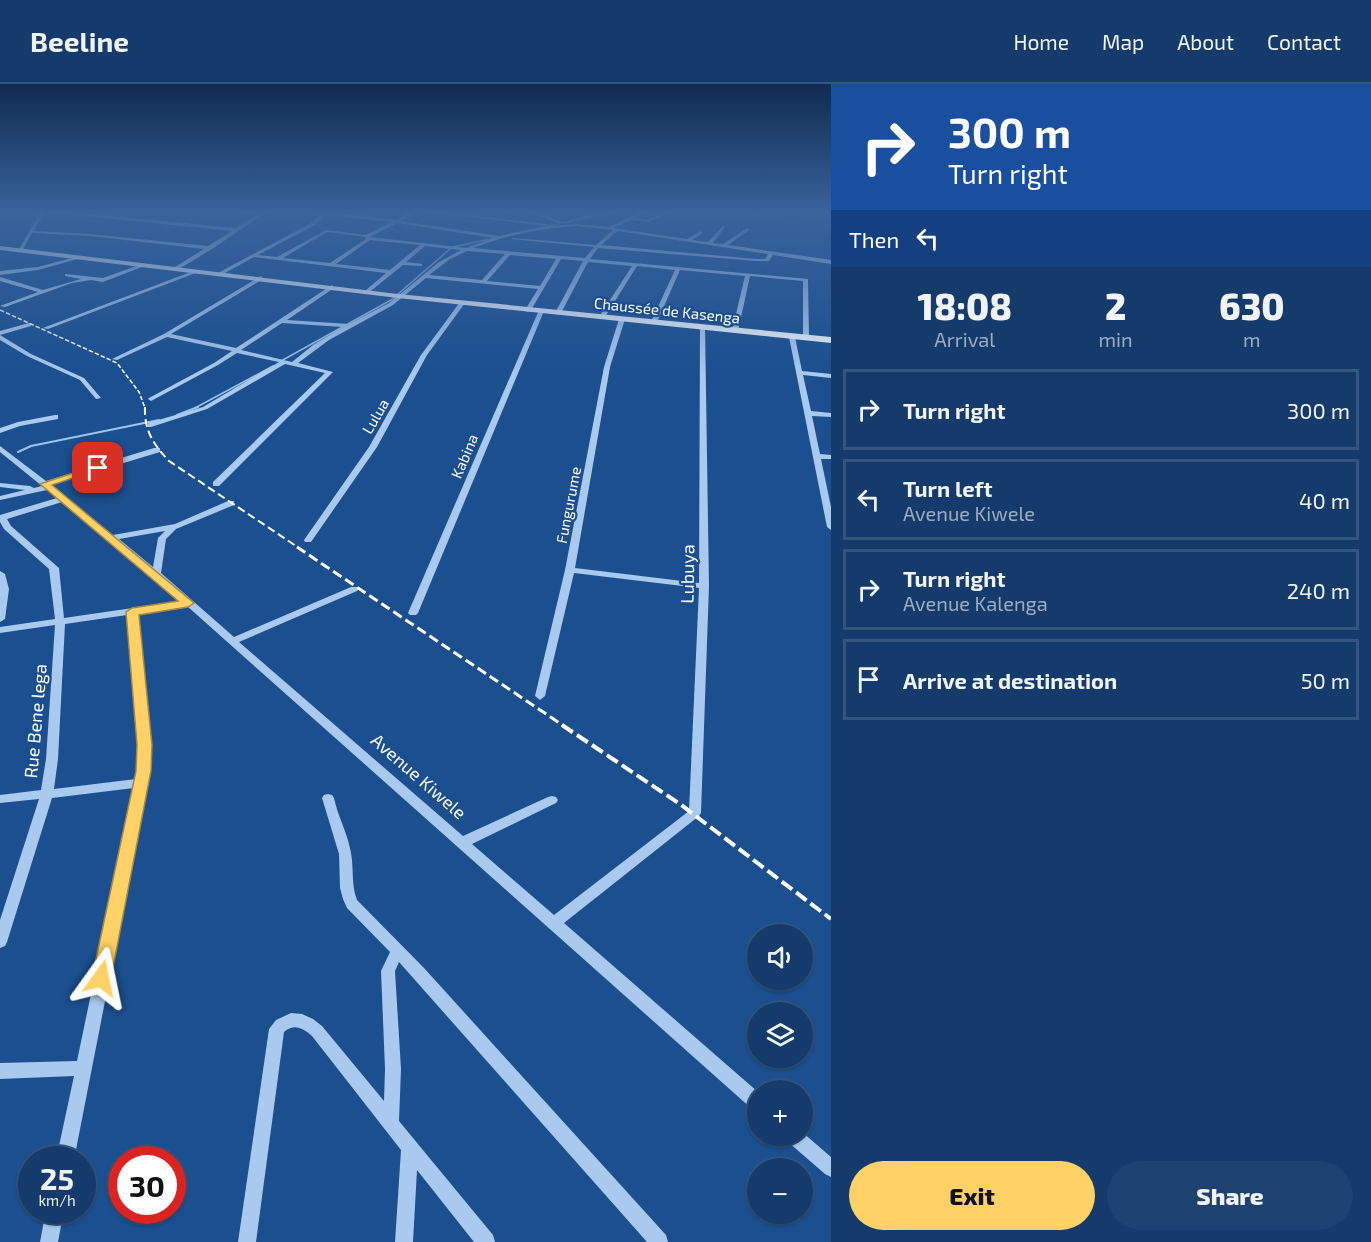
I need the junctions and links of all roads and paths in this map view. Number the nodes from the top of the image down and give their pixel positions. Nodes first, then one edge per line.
1 (55, 265) edge
2 (144, 265) joint
3 (182, 265) edge
4 (236, 265) edge
5 (331, 265) edge
6 (399, 265) edge
7 (439, 265) edge
8 (498, 265) edge
9 (556, 265) edge
10 (585, 265) edge
11 (635, 265) edge
12 (647, 265) edge
13 (754, 265) edge
14 (177, 268) junction
15 (678, 268) junction
16 (198, 271) junction
17 (391, 272) junction
18 (0, 273) edge
19 (220, 273) junction
20 (67, 275) dead end
21 (750, 275) junction
22 (426, 276) junction
23 (92, 278) junction
24 (0, 279) edge
25 (261, 279) junction
26 (483, 282) junction
27 (332, 287) junction
28 (541, 288) junction
29 (44, 292) junction
30 (367, 292) junction
31 (399, 296) junction
32 (462, 303) junction
33 (3, 306) dead end
34 (528, 310) junction
35 (541, 311) junction
36 (558, 313) junction
37 (602, 317) junction
38 (622, 319) junction
39 (279, 321) junction
40 (654, 322) junction
41 (29, 325) dead end
42 (350, 326) junction
43 (46, 327) dead end
44 (703, 327) junction
45 (735, 331) junction
46 (0, 333) edge
47 (166, 335) junction
48 (0, 337) edge
49 (792, 337) junction
50 (806, 338) junction
51 (831, 340) edge
52 (237, 350) junction
53 (115, 359) dead end
54 (284, 362) junction
55 (293, 364) junction
56 (799, 373) junction
57 (831, 376) edge
58 (98, 398) dead end
59 (151, 399) dead end
60 (807, 413) junction
61 (831, 415) edge
62 (55, 417) dead end
63 (151, 425) dead end
64 (0, 431) edge
65 (0, 448) edge
66 (157, 450) dead end
67 (817, 456) junction
68 (831, 458) edge
69 (216, 484) dead end
70 (0, 485) edge
71 (44, 487) junction
72 (0, 498) edge
73 (64, 500) junction
74 (231, 503) dead end
75 (830, 509) edge
76 (1, 518) edge
77 (177, 526) junction
78 (831, 527) edge
79 (112, 538) junction
80 (308, 540) dead end
81 (570, 570) junction
82 (0, 574) edge
83 (156, 574) junction
84 (704, 586) junction
85 (354, 589) dead end
86 (188, 603) junction
87 (132, 612) junction
88 (413, 613) dead end
89 (0, 619) edge
90 (60, 622) junction
91 (0, 630) edge
92 (232, 641) junction
93 (540, 696) dead end
94 (142, 783) junction
95 (47, 793) junction
96 (328, 798) dead end
97 (0, 799) edge
98 (552, 800) dead end
99 (463, 842) junction
100 (555, 922) junction
101 (0, 942) edge
102 (397, 951) junction
103 (83, 1068) junction
104 (0, 1071) edge
105 (747, 1093) edge
106 (391, 1121) junction
107 (68, 1146) edge
108 (806, 1146) edge
109 (410, 1147) junction
110 (831, 1168) edge
111 (52, 1224) edge
112 (49, 1242) edge
113 (247, 1242) edge
114 (405, 1242) edge
115 (486, 1242) edge
116 (659, 1242) edge

1 - 18 street
2 - 14 main road, Chaussée de Kasenga
2 - 23 street
3 - 14 street
4 - 19 street
5 - 17 street
6 - 17 street
7 - 22 street
8 - 26 street
9 - 28 street
10 - 36 street
11 - 37 street
12 - 15 street
13 - 21 street
14 - 16 main road, Chaussée de Kasenga
15 - 21 street
15 - 40 street
16 - 19 main road, Chaussée de Kasenga
16 - 43 street
17 - 30 street
19 - 25 main road, Chaussée de Kasenga
20 - 23 street
21 - 45 street
21 - 50 street
22 - 26 street
22 - 31 street
23 - 29 street
24 - 29 street
25 - 27 main road, Chaussée de Kasenga
25 - 47 street
26 - 28 street
27 - 30 main road, Chaussée de Kasenga
27 - 39 street
28 - 34 street
29 - 33 street
30 - 31 main road, Chaussée de Kasenga
31 - 32 main road, Chaussée de Kasenga
31 - 42 street
32 - 34 main road, Chaussée de Kasenga
32 - 80 street, Lulua
34 - 35 main road, Chaussée de Kasenga
35 - 36 main road, Chaussée de Kasenga
35 - 88 street, Kabina
36 - 37 main road, Chaussée de Kasenga
37 - 38 main road, Chaussée de Kasenga
38 - 40 main road, Chaussée de Kasenga
38 - 81 street, Fungurume
39 - 42 street
39 - 52 street
40 - 44 main road, Chaussée de Kasenga
41 - 46 street
42 - 55 street
44 - 45 main road, Chaussée de Kasenga
44 - 84 street, Lubuya
45 - 49 main road, Chaussée de Kasenga
47 - 52 street
47 - 53 street
48 - 58 street
49 - 50 main road, Chaussée de Kasenga
49 - 56 street
50 - 51 main road, Chaussée de Kasenga
52 - 54 street
52 - 59 street
54 - 55 street
54 - 63 street
55 - 69 street
56 - 57 street
56 - 60 street
60 - 61 street
60 - 67 street
62 - 64 street
65 - 71 street, Avenue Kiwele
66 - 71 street
67 - 68 street
67 - 75 street
70 - 71 street
71 - 72 street
71 - 73 street, Avenue Kiwele
73 - 76 street
73 - 79 street, Avenue Kiwele
74 - 77 street
75 - 78 street
76 - 90 street, Rue Bene lega
77 - 79 street
77 - 83 street
79 - 83 street, Avenue Kiwele
81 - 84 street
81 - 93 street, Fungurume
82 - 89 street
83 - 86 street, Avenue Kiwele
84 - 100 street, Lubuya
85 - 92 street
86 - 87 street
86 - 92 street, Avenue Kiwele
87 - 90 street
87 - 94 street
90 - 91 street
90 - 95 street, Rue Bene lega
92 - 99 street, Avenue Kiwele
94 - 95 street
94 - 103 street
95 - 97 street
95 - 101 street, Rue Bene lega
96 - 102 street
98 - 99 street
99 - 100 street, Avenue Kiwele
100 - 105 street, Avenue Kiwele
102 - 106 street
102 - 116 street
103 - 104 street
103 - 107 street
106 - 109 street
106 - 113 street
108 - 110 street
109 - 114 street
109 - 115 street
111 - 112 street

